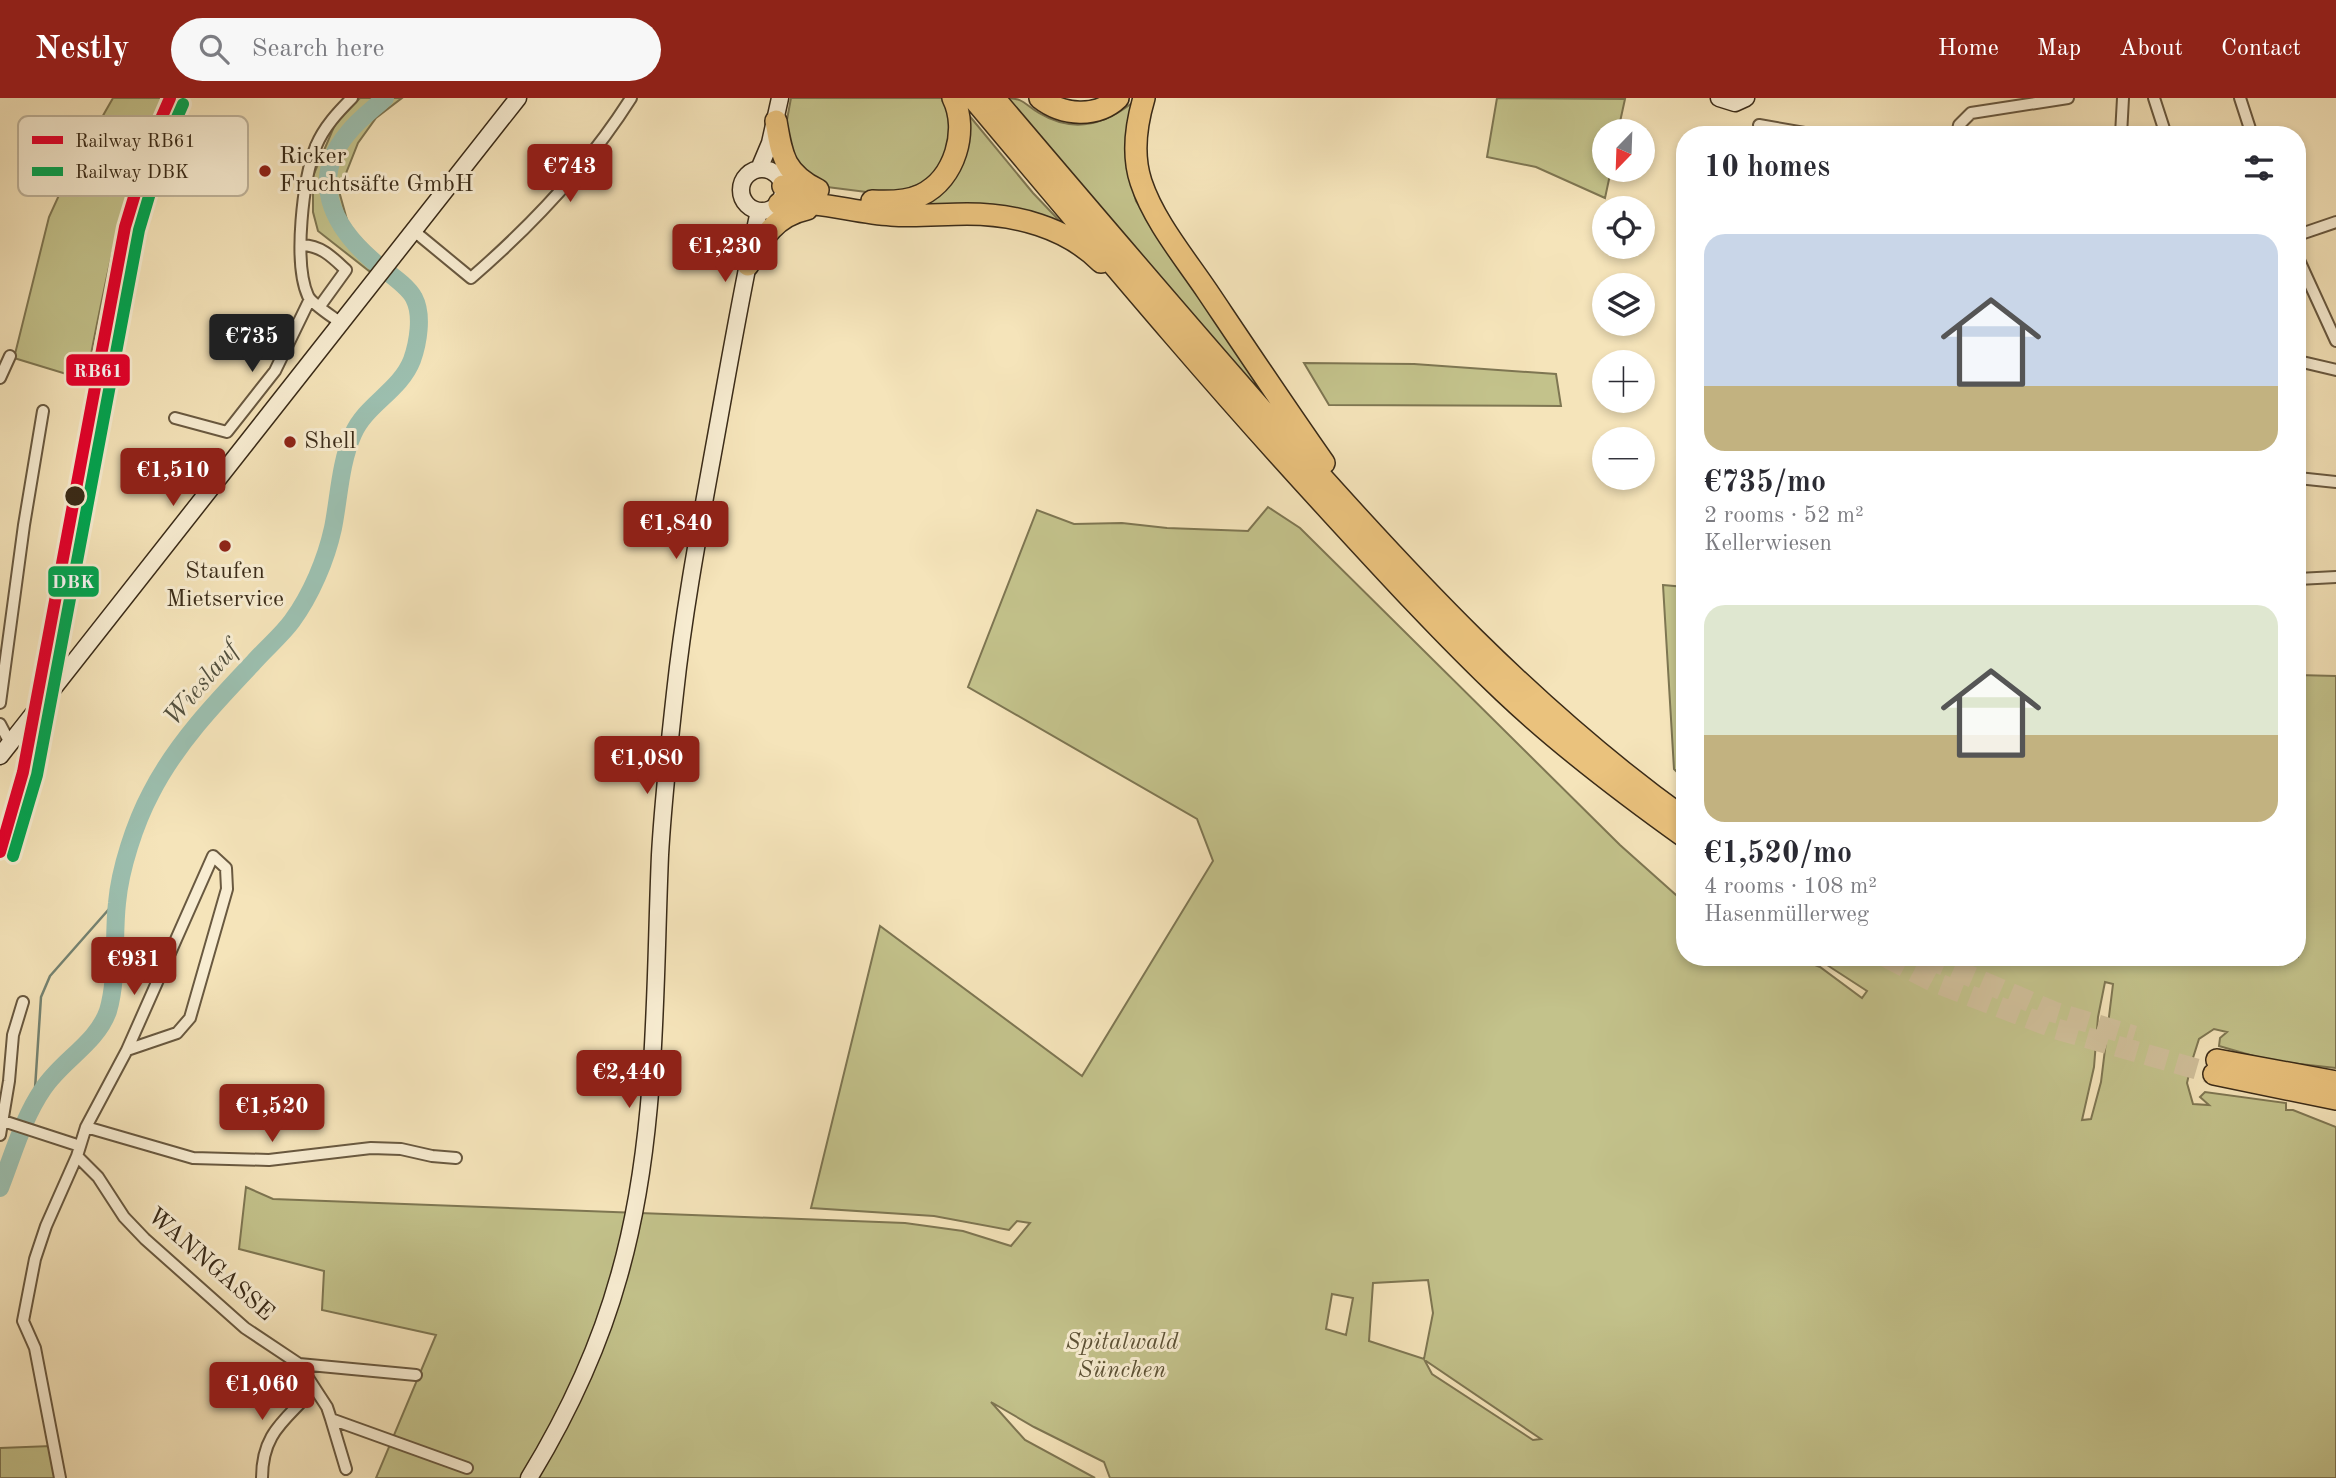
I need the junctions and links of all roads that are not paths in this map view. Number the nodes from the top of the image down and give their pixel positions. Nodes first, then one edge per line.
1 (352, 98) edge
2 (631, 98) edge
3 (780, 98) edge
4 (953, 98) edge
5 (972, 98) edge
6 (994, 98) edge
7 (1040, 98) edge
8 (1118, 98) edge
9 (1144, 98) edge
10 (1719, 98) edge
11 (1746, 98) edge
12 (2068, 98) edge
13 (2123, 98) edge
14 (2154, 98) edge
15 (2240, 98) edge
16 (510, 101) edge
17 (776, 121) junction
18 (1759, 125) dead end
19 (1765, 126) edge
20 (1959, 126) edge
21 (2121, 126) edge
22 (2163, 126) edge
23 (2249, 126) edge
24 (771, 189) junction
25 (832, 201) junction
26 (2336, 222) edge
27 (414, 230) junction
28 (2306, 232) edge
29 (302, 244) junction
30 (748, 265) junction
31 (2306, 275) edge
32 (310, 299) junction
33 (1144, 300) junction
34 (320, 306) junction
35 (341, 324) junction
36 (2336, 341) edge
37 (10, 356) dead end
38 (2306, 363) edge
39 (2336, 370) edge
40 (0, 378) edge
41 (43, 411) dead end
42 (175, 418) dead end
43 (2306, 479) edge
44 (2336, 482) edge
45 (88, 490) dead end
46 (1358, 518) junction
47 (2336, 577) edge
48 (2306, 579) edge
49 (5, 634) edge
50 (45, 698) junction
51 (0, 703) edge
52 (0, 724) edge
53 (5, 750) edge
54 (1676, 813) edge
55 (1676, 831) edge
56 (9, 853) dead end
57 (23, 1002) dead end
58 (127, 1050) junction
59 (2336, 1083) edge
60 (2336, 1099) edge
61 (3, 1121) edge
62 (86, 1127) junction
63 (0, 1135) edge
64 (79, 1151) junction
65 (456, 1158) dead end
66 (299, 1364) junction
67 (416, 1376) dead end
68 (314, 1388) junction
69 (331, 1419) junction
70 (467, 1468) dead end
71 (346, 1469) dead end
72 (60, 1478) edge
73 (262, 1478) edge
74 (529, 1478) edge

1 - 29 street
2 - 27 street
3 - 17 main road
4 - 25 highway
5 - 33 highway
6 - 46 highway
7 - 8 highway
9 - 46 highway
10 - 11 main road
12 - 20 street
13 - 21 street
14 - 22 street
15 - 23 street
16 - 27 main road
17 - 24 main road
17 - 25 highway
18 - 19 street
24 - 25 highway
24 - 30 main road
25 - 30 highway
25 - 33 highway
26 - 28 street
27 - 35 main road
29 - 32 street
29 - 34 street
30 - 74 main road
31 - 36 street
32 - 34 street
32 - 42 street
33 - 55 highway
34 - 35 street
35 - 50 main road
37 - 40 street
38 - 39 street
41 - 49 street
43 - 44 street
45 - 50 street
46 - 54 highway
47 - 48 street
49 - 51 street
50 - 53 main road
50 - 56 street
52 - 53 street
57 - 61 street
58 - 58 street
58 - 62 street
59 - 60 highway
61 - 63 street
61 - 64 street
62 - 64 street
62 - 65 street
64 - 66 street, WANNGASSE
64 - 72 street
66 - 67 street, WANNGASSE
66 - 68 street, WANNGASSE
68 - 69 street, WANNGASSE
68 - 73 street
69 - 70 street
69 - 71 street, WANNGASSE

